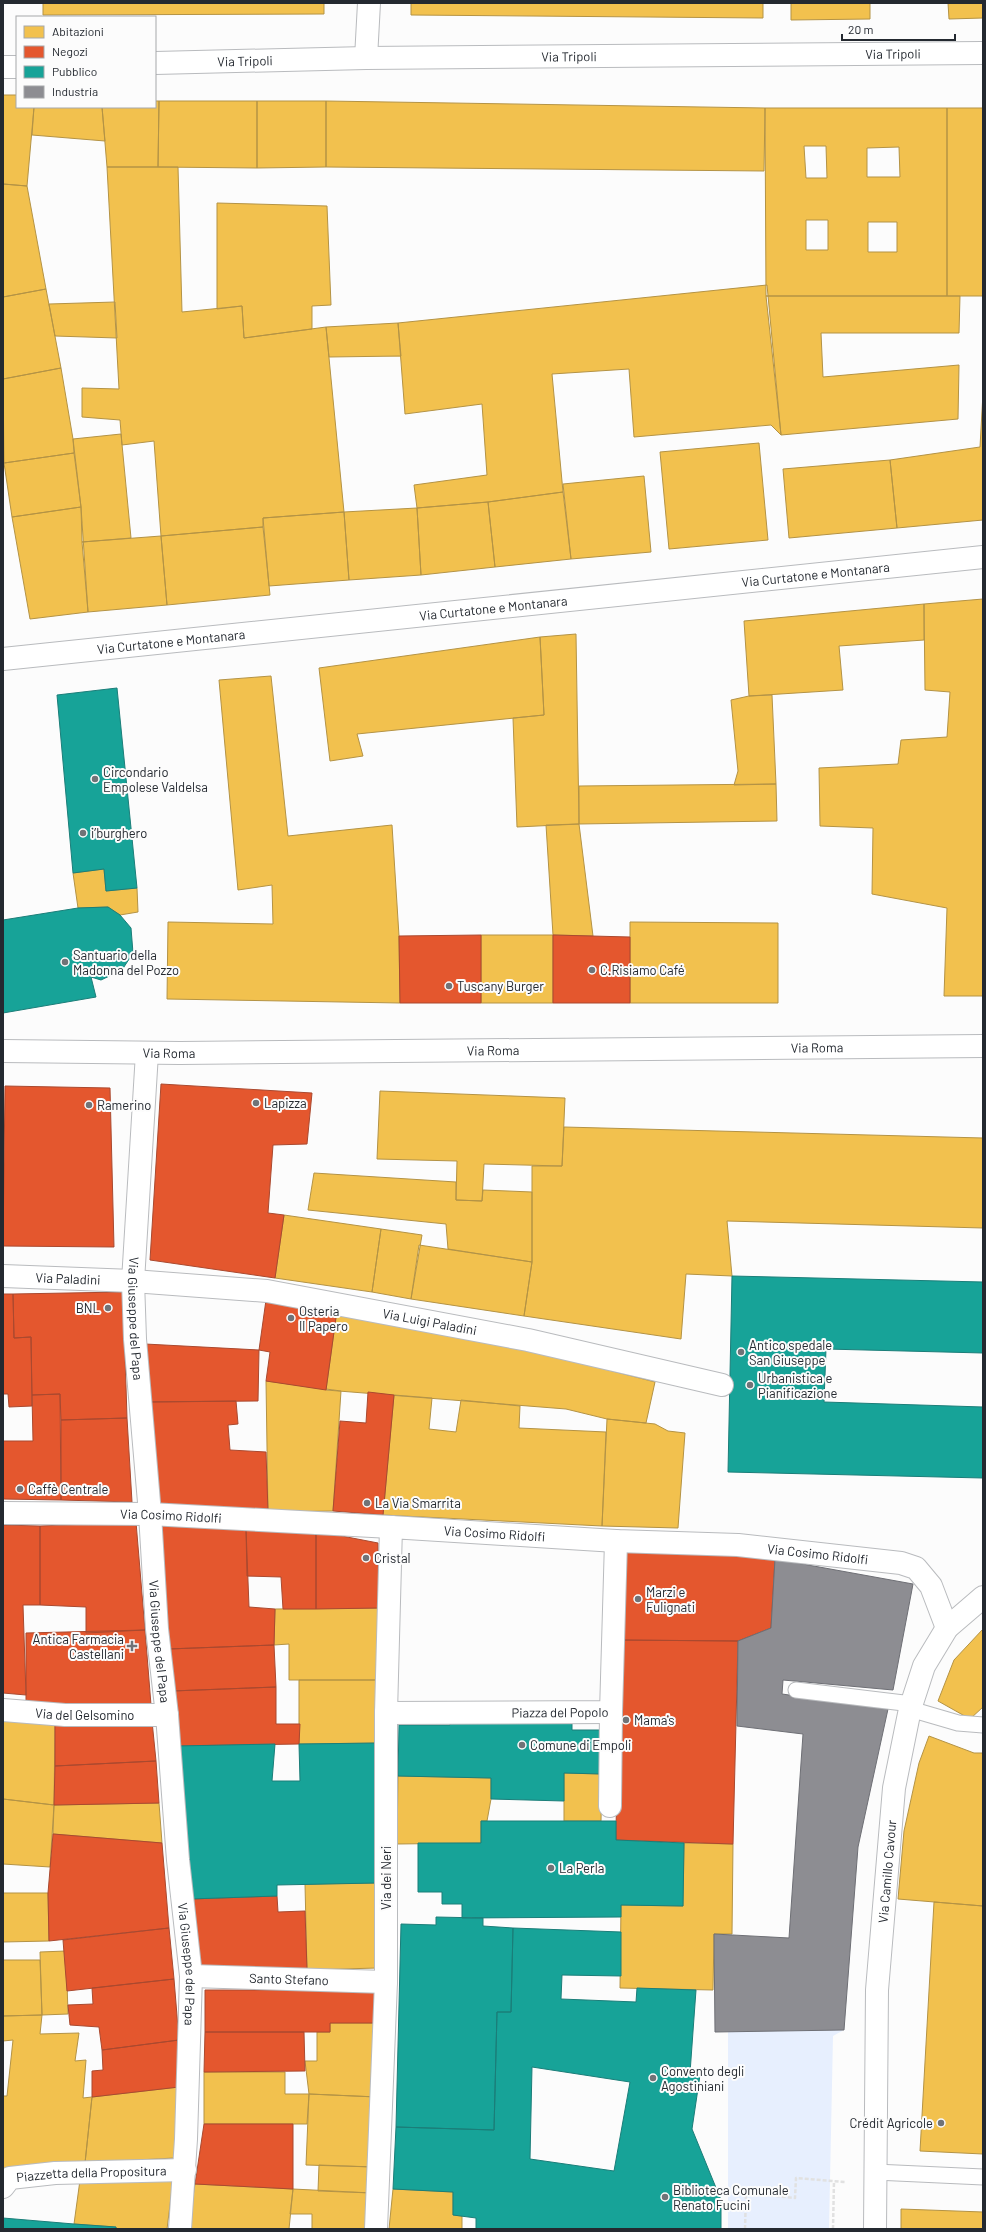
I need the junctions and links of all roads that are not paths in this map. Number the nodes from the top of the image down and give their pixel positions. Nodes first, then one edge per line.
1 (369, 3) edge
2 (983, 53) edge
3 (366, 58) junction
4 (156, 63) edge
5 (3, 67) edge
6 (16, 67) edge
7 (983, 557) edge
8 (3, 659) edge
9 (983, 1046) edge
10 (3, 1051) edge
11 (147, 1053) junction
12 (3, 1276) edge
13 (133, 1281) junction
14 (722, 1385) dead end
15 (3, 1513) edge
16 (150, 1514) junction
17 (391, 1527) junction
18 (616, 1542) junction
19 (983, 1597) edge
20 (947, 1628) junction
21 (796, 1690) dead end
22 (911, 1706) junction
23 (3, 1710) edge
24 (611, 1712) junction
25 (386, 1713) junction
26 (167, 1715) junction
27 (983, 1725) edge
28 (610, 1806) dead end
29 (191, 1976) junction
30 (386, 1982) junction
31 (185, 2170) junction
32 (983, 2177) edge
33 (875, 2178) junction
34 (3, 2187) edge
35 (180, 2229) edge
36 (376, 2229) edge
37 (875, 2229) edge

1 - 3 street
2 - 3 street, Via Tripoli
3 - 4 street, Via Tripoli
5 - 6 street
7 - 8 street, Via Curtatone e Montanara
9 - 11 street, Via Roma
10 - 11 street, Via Roma
11 - 13 street, Via Giuseppe del Papa
12 - 13 street, Via Paladini
13 - 14 street, Via Luigi Paladini
13 - 16 street, Via Giuseppe del Papa
15 - 16 street, Via Cosimo Ridolfi
16 - 17 street, Via Cosimo Ridolfi
16 - 26 street, Via Giuseppe del Papa
17 - 18 street, Via Cosimo Ridolfi
17 - 25 street, Via dei Neri
18 - 20 street, Via Cosimo Ridolfi
18 - 24 street, Piazza del Popolo
19 - 20 street, Via Camillo Cavour
20 - 22 street, Via Camillo Cavour
21 - 22 lane
22 - 27 lane
22 - 33 street, Via Camillo Cavour
23 - 26 street, Via del Gelsomino
24 - 25 street, Piazza del Popolo
24 - 28 street
25 - 30 street, Via dei Neri
26 - 29 street, Via Giuseppe del Papa
29 - 30 street, Santo Stefano
29 - 31 street, Via Giuseppe del Papa
30 - 36 street, Via dei Neri
31 - 34 street, Piazzetta della Propositura
31 - 35 street, Via Giuseppe del Papa
32 - 33 lane
33 - 37 street, Via Camillo Cavour

